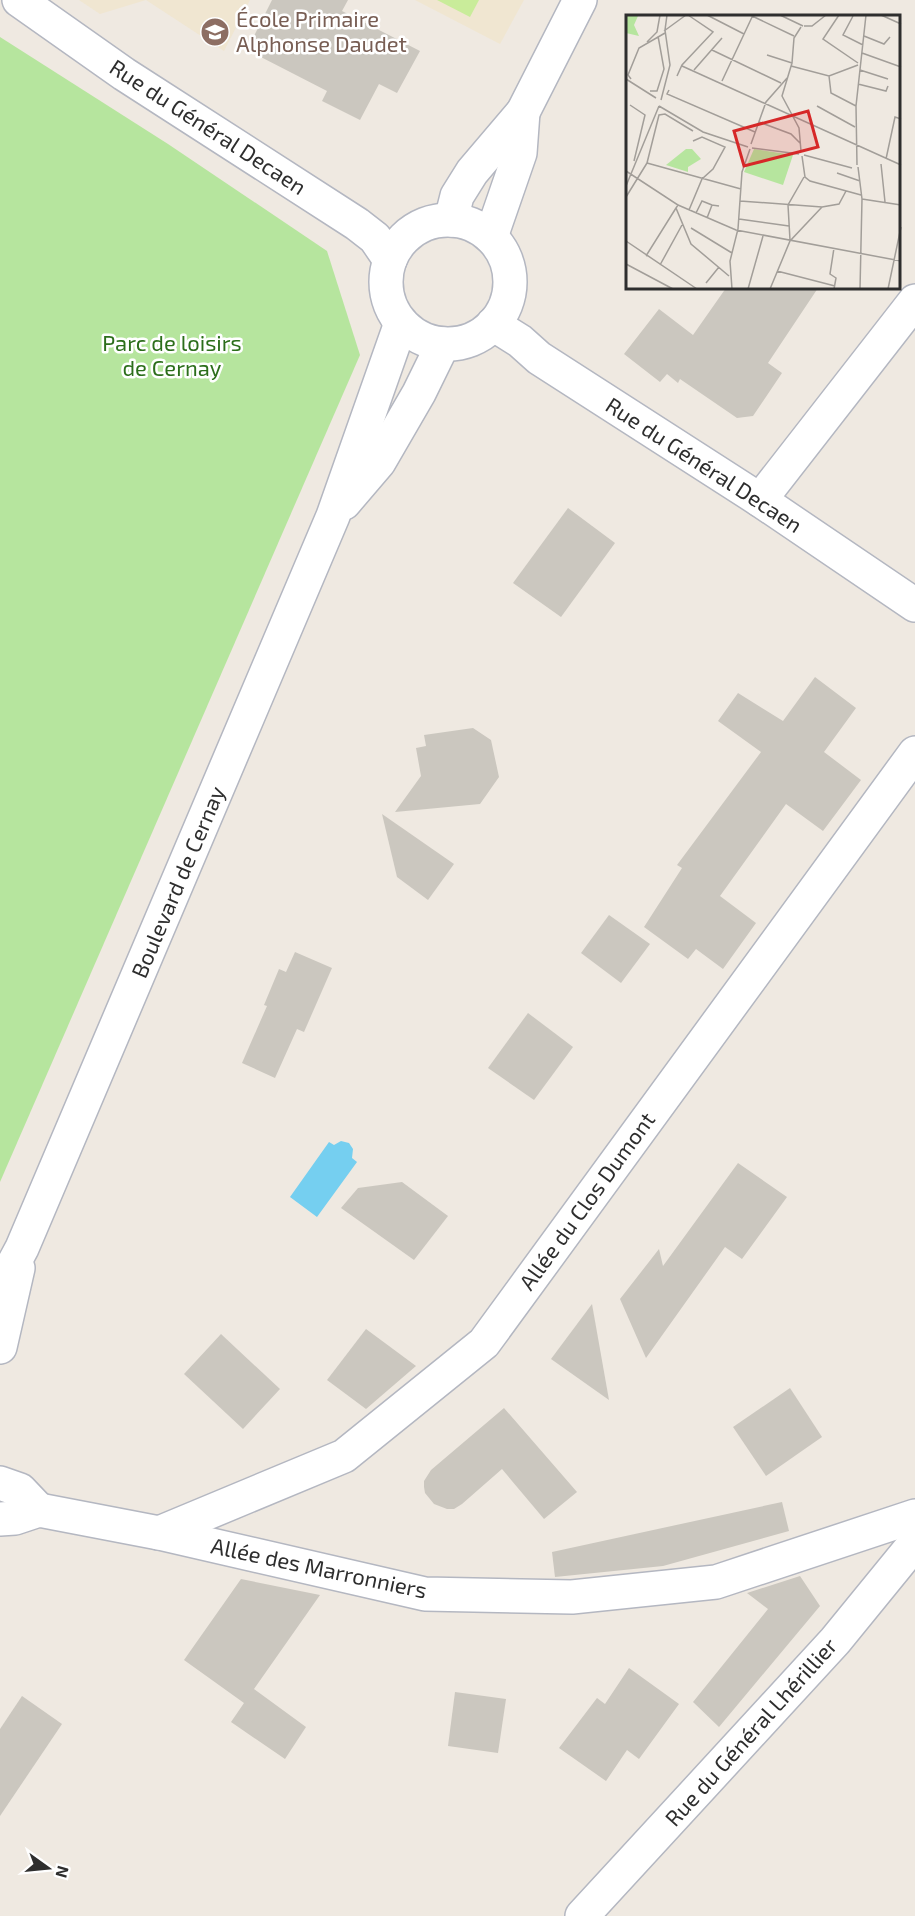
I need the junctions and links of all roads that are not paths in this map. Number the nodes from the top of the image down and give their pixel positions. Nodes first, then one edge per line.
1 (19, 0) edge
2 (580, 0) edge
3 (523, 112) junction
4 (451, 220) junction
5 (491, 237) junction
6 (390, 261) junction
7 (915, 301) edge
8 (401, 323) junction
9 (494, 324) junction
10 (443, 344) junction
11 (760, 500) junction
12 (333, 516) junction
13 (915, 605) edge
14 (915, 753) edge
15 (22, 1248) junction
16 (0, 1289) edge
17 (0, 1347) edge
18 (0, 1483) edge
19 (39, 1510) junction
20 (915, 1516) edge
21 (0, 1519) edge
22 (159, 1533) junction
23 (915, 1543) edge
24 (582, 1916) edge

1 - 6 street, Rue du Général Decaen
2 - 3 street
3 - 4 street
3 - 5 street
4 - 5 street
4 - 6 street
5 - 9 street
6 - 8 street
7 - 11 street
8 - 10 street
8 - 12 street, Boulevard de Cernay
9 - 10 street
9 - 11 street, Rue du Général Decaen
10 - 12 street, Boulevard de Cernay
11 - 13 street, Rue du Général Decaen
12 - 15 street, Boulevard de Cernay
14 - 22 street, Allée du Clos Dumont
15 - 16 street, Boulevard de Cernay
15 - 17 street, Boulevard de Cernay
18 - 19 street
19 - 21 street, Allée des Marronniers
19 - 22 street, Allée des Marronniers
20 - 22 street, Allée des Marronniers
23 - 24 street, Rue du Général Lhérillier

